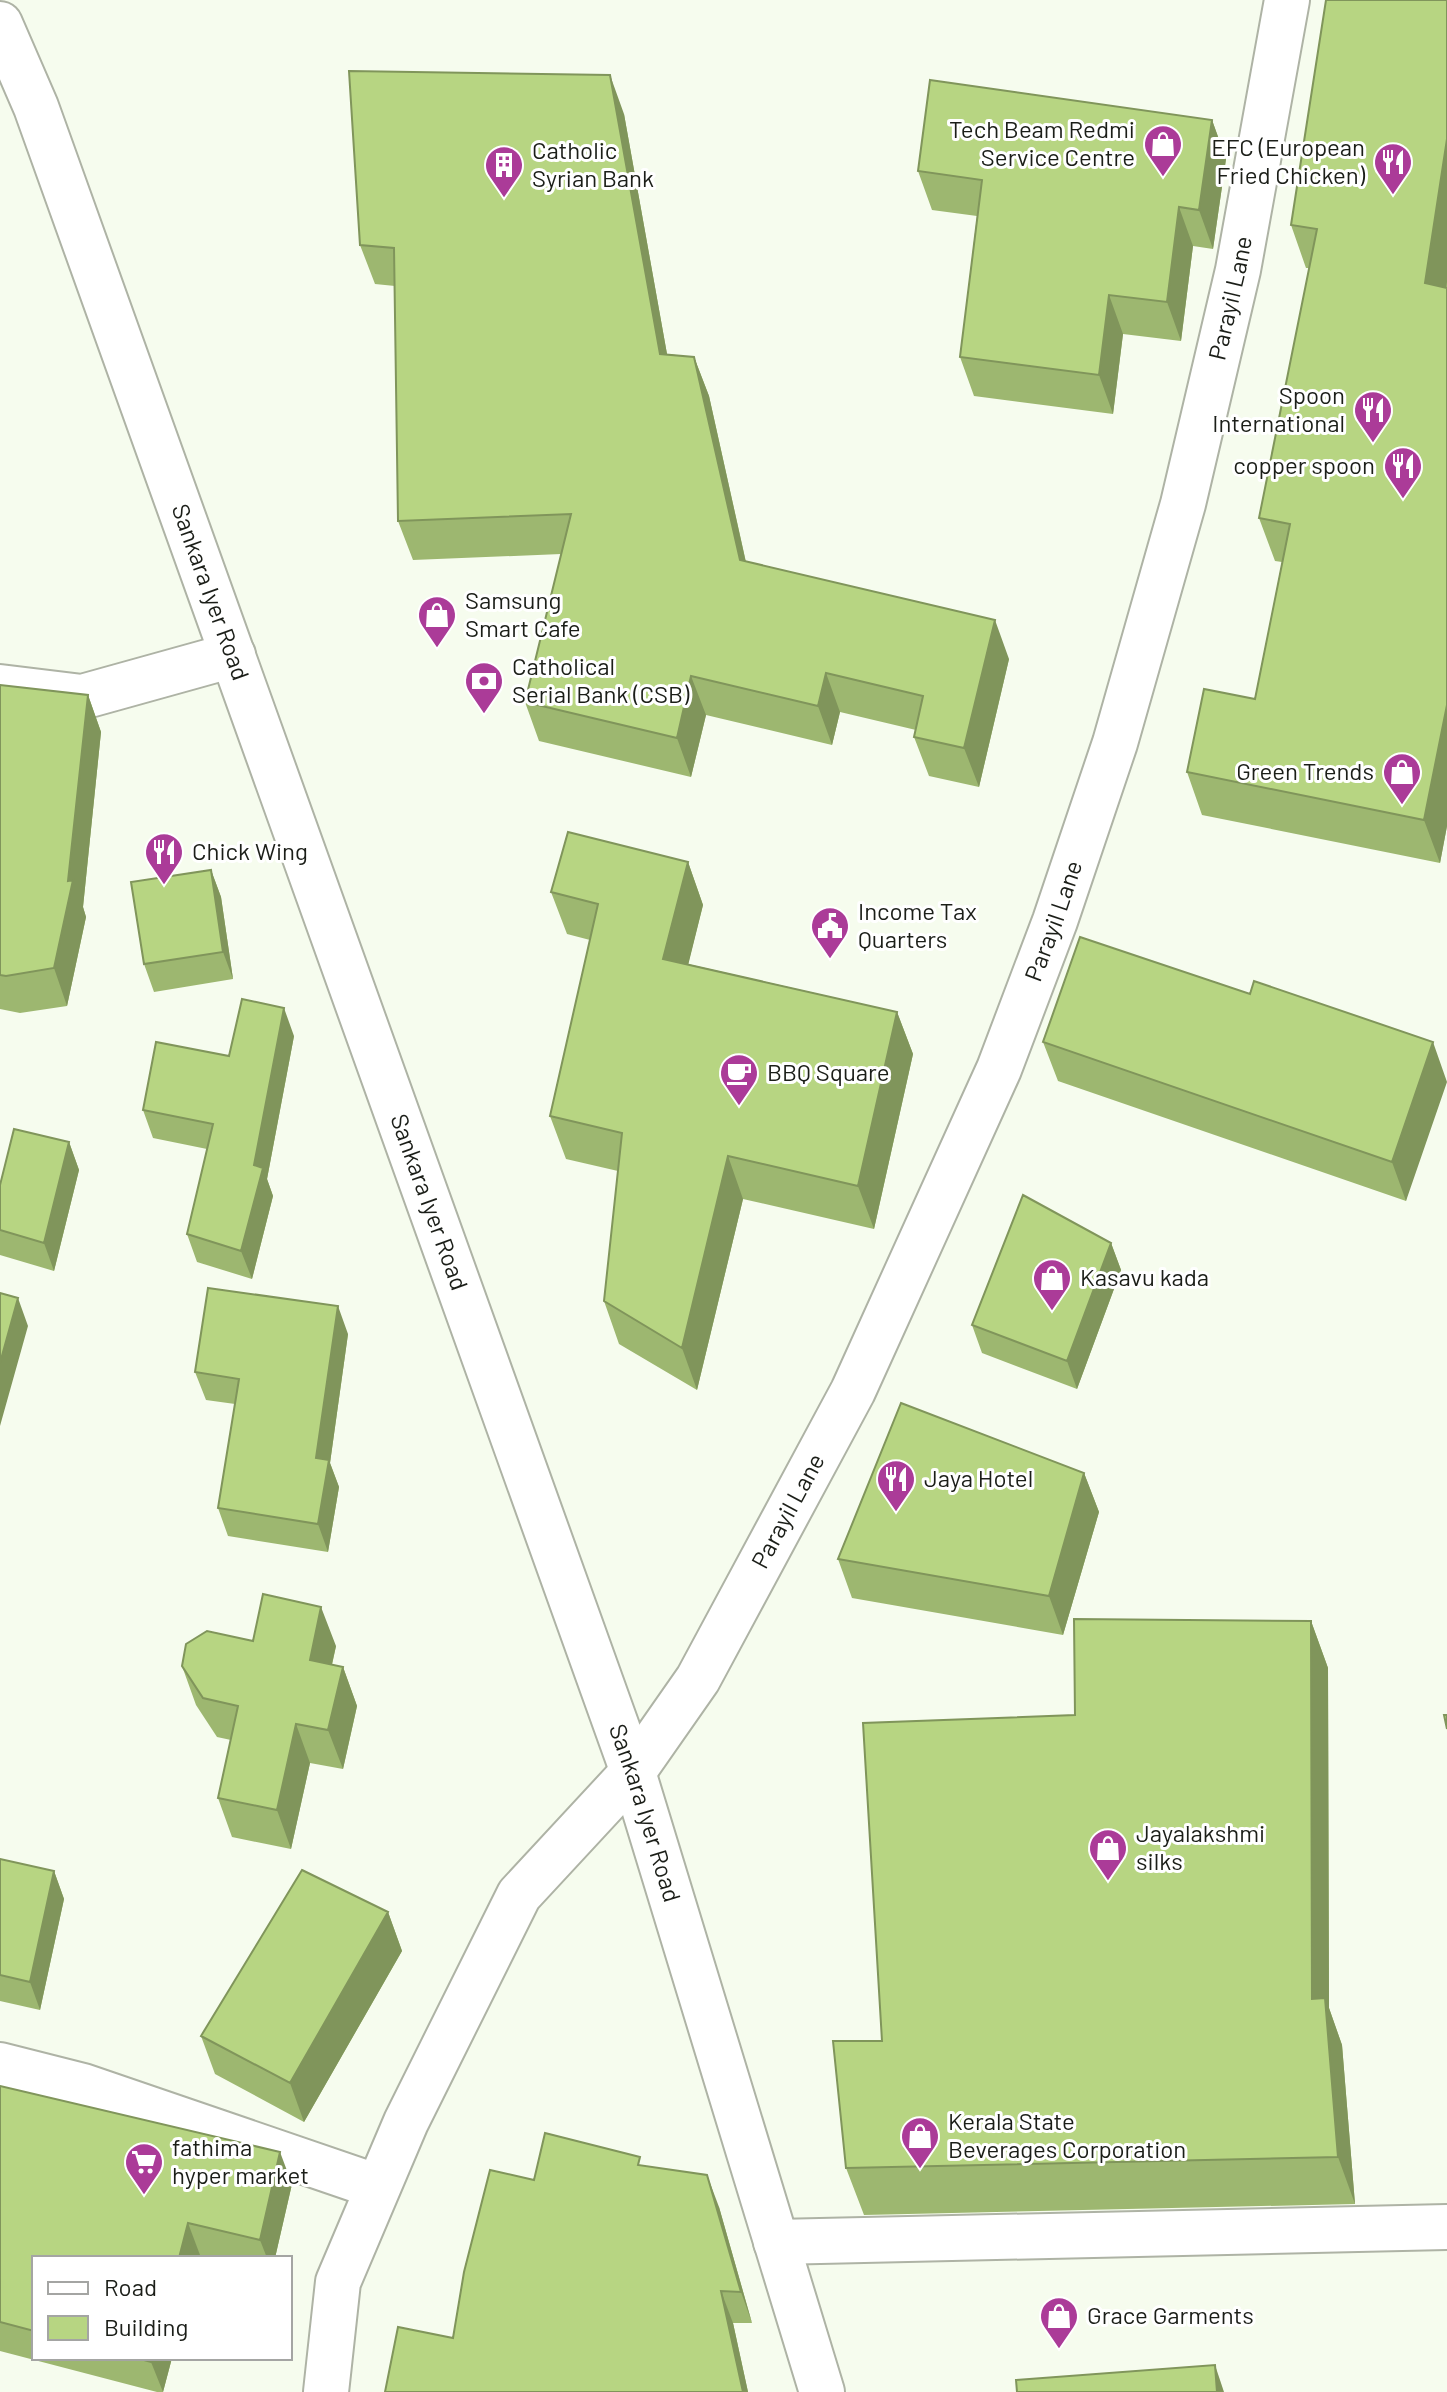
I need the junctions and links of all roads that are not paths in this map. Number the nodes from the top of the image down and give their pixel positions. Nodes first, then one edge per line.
1 (1287, 0) edge
2 (0, 24) edge
3 (233, 655) junction
4 (0, 687) edge
5 (633, 1772) junction
6 (0, 2065) edge
7 (378, 2187) junction
8 (1447, 2227) edge
9 (776, 2242) junction
10 (326, 2392) edge
11 (822, 2392) edge

1 - 5 main road, Parayil Lane
2 - 3 main road, Sankara Iyer Road
3 - 4 main road
3 - 5 main road, Sankara Iyer Road
5 - 7 main road, Parayil Lane
5 - 9 main road, Sankara Iyer Road
6 - 7 main road
7 - 10 main road, Parayil Lane
8 - 9 main road
9 - 11 main road, Sankara Iyer Road

